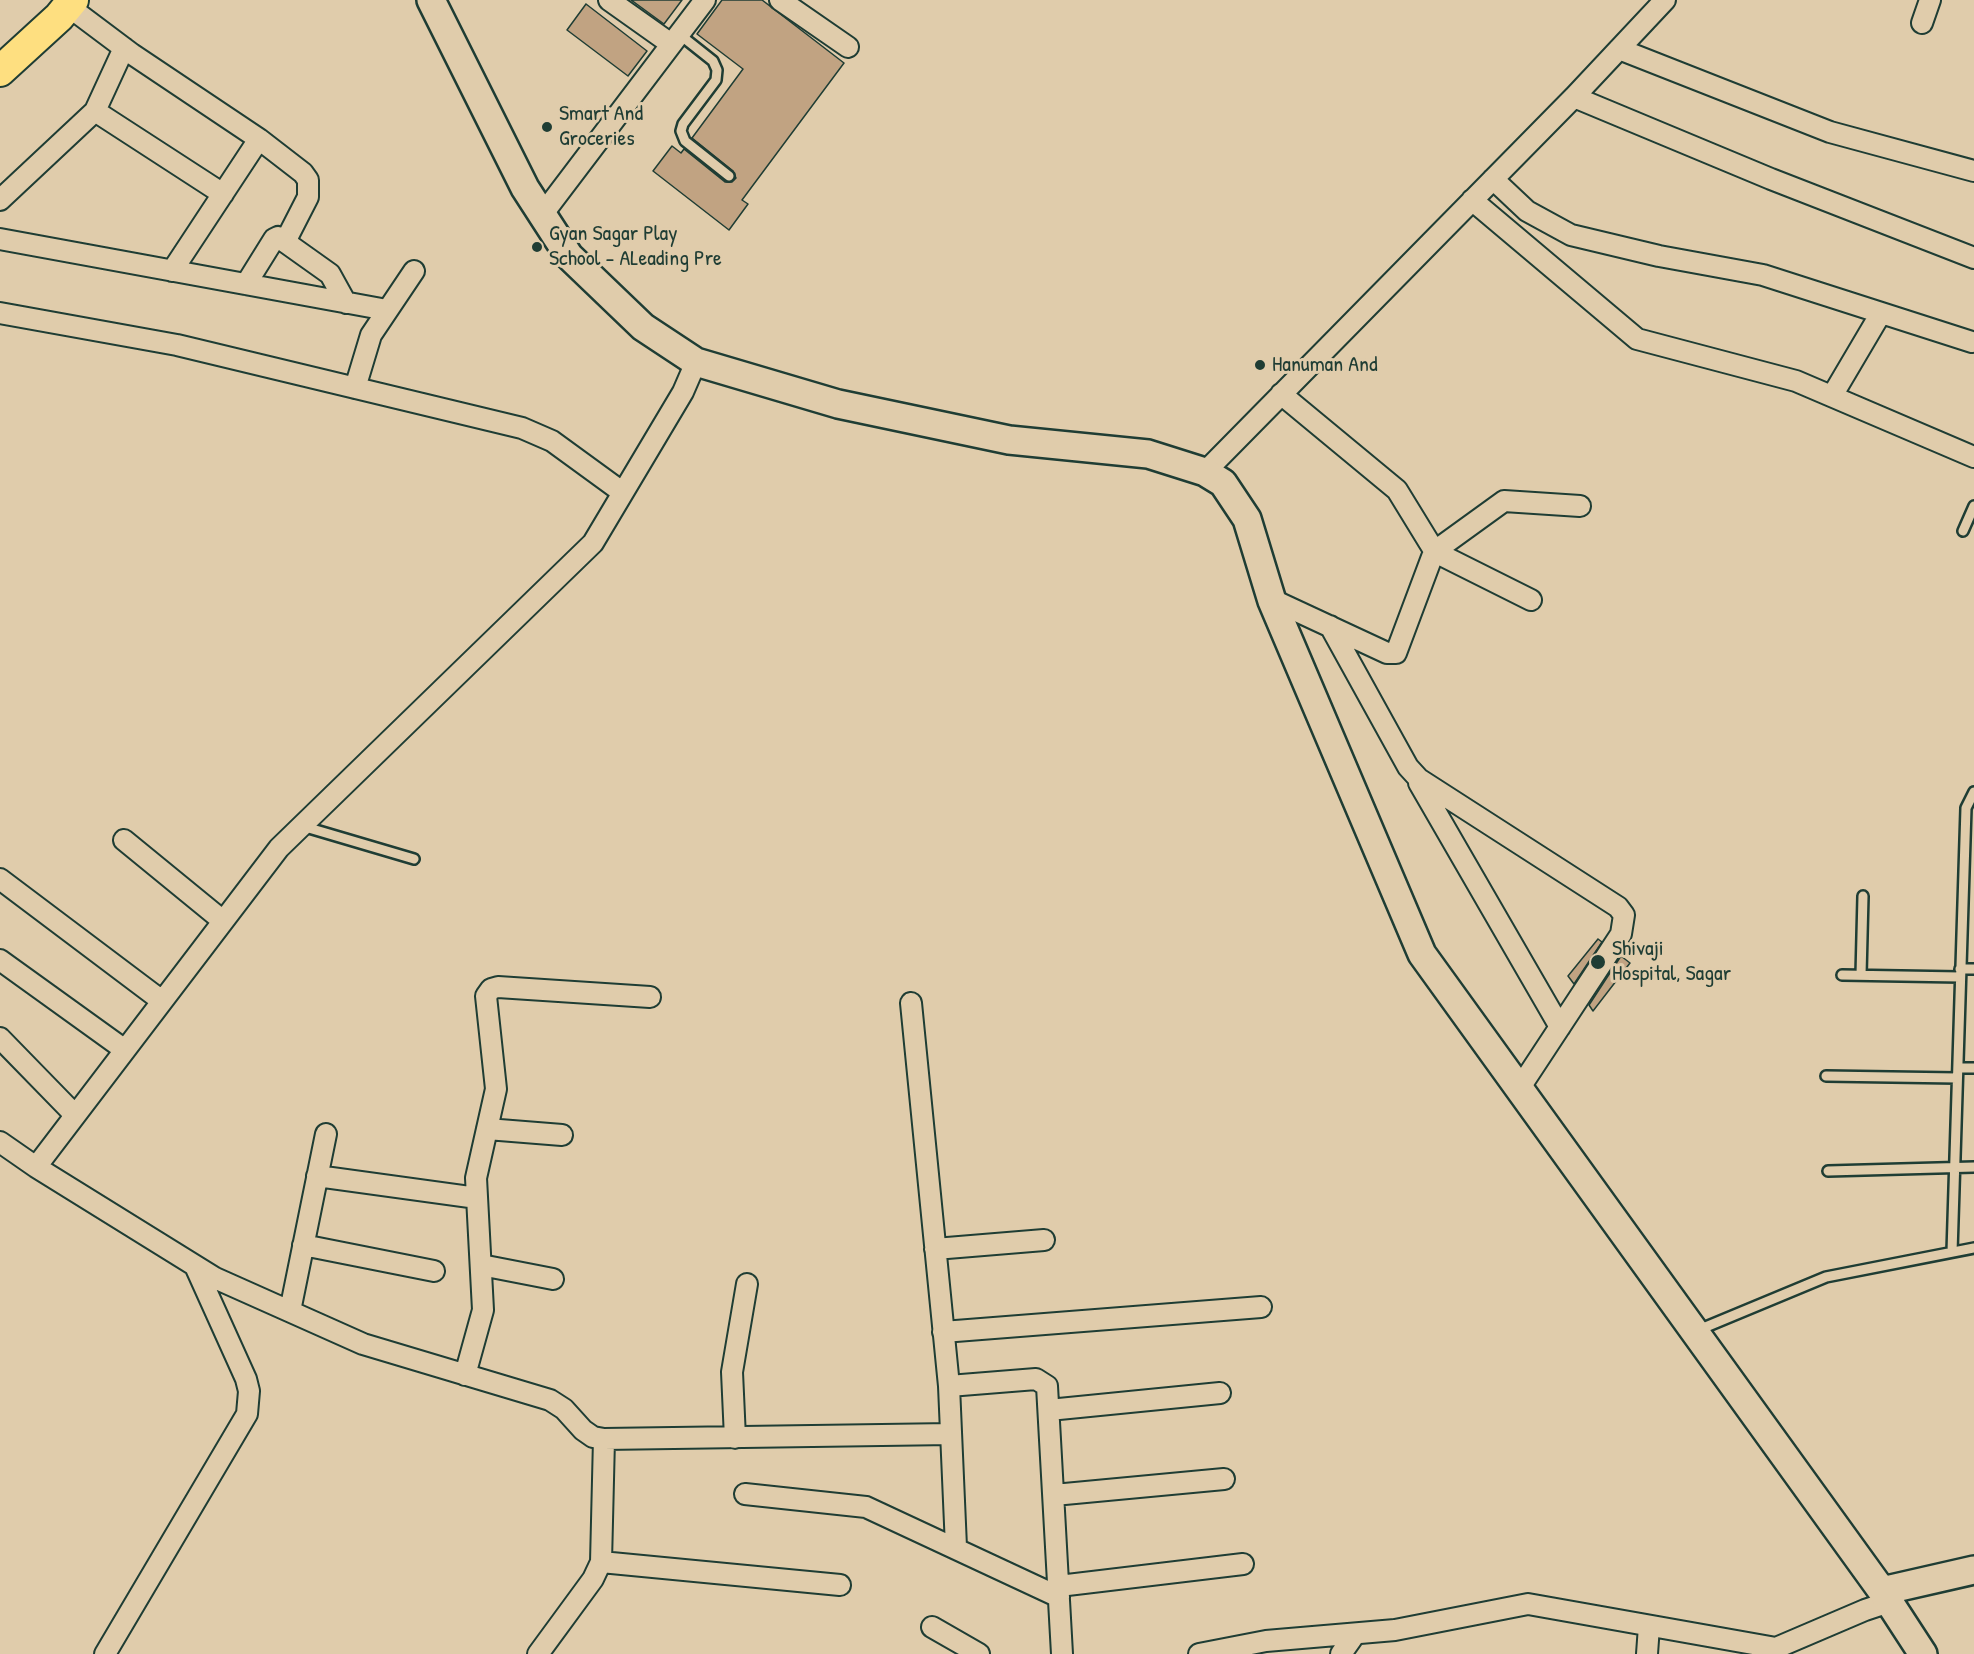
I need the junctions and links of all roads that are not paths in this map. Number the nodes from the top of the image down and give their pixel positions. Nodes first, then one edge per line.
1 (431, 0) edge
2 (609, 0) edge
3 (705, 0) edge
4 (780, 0) edge
5 (1665, 0) edge
6 (1930, 0) edge
7 (71, 3) edge
8 (1922, 23) dead end
9 (675, 39) junction
10 (848, 47) dead end
11 (124, 48) junction
12 (1619, 49) junction
13 (0, 70) edge
14 (1574, 97) junction
15 (95, 111) junction
16 (259, 139) junction
17 (1974, 171) edge
18 (729, 176) dead end
19 (1492, 179) junction
20 (223, 194) junction
21 (1472, 200) junction
22 (0, 201) edge
23 (542, 214) junction
24 (0, 238) edge
25 (286, 240) junction
26 (1974, 258) edge
27 (172, 271) junction
28 (414, 271) dead end
29 (246, 284) junction
30 (346, 303) junction
31 (387, 310) junction
32 (1881, 312) junction
33 (0, 313) edge
34 (1972, 342) dead end
35 (696, 362) junction
36 (355, 388) junction
37 (1281, 394) junction
38 (1832, 396) junction
39 (1974, 457) edge
40 (1205, 472) junction
41 (622, 492) junction
42 (1580, 506) dead end
43 (1974, 506) edge
44 (1963, 531) dead end
45 (1435, 552) junction
46 (1273, 600) junction
47 (1531, 600) dead end
48 (1330, 626) junction
49 (1412, 771) junction
50 (1974, 792) edge
51 (302, 826) junction
52 (124, 840) dead end
53 (414, 859) dead end
54 (0, 879) edge
55 (1863, 896) dead end
56 (223, 921) junction
57 (0, 960) edge
58 (1974, 969) edge
59 (1960, 973) junction
60 (1842, 975) dead end
61 (1861, 975) junction
62 (651, 997) dead end
63 (162, 1001) junction
64 (911, 1003) dead end
65 (1560, 1027) junction
66 (0, 1038) edge
67 (125, 1050) junction
68 (1974, 1068) edge
69 (1958, 1073) junction
70 (1826, 1076) dead end
71 (1519, 1089) junction
72 (75, 1115) junction
73 (487, 1129) junction
74 (326, 1134) dead end
75 (562, 1135) dead end
76 (0, 1142) edge
77 (36, 1167) junction
78 (1955, 1167) junction
79 (1974, 1167) edge
80 (1828, 1171) dead end
81 (317, 1176) junction
82 (477, 1198) junction
83 (1044, 1240) dead end
84 (303, 1245) junction
85 (1974, 1248) edge
86 (935, 1250) junction
87 (1952, 1252) junction
88 (481, 1265) junction
89 (195, 1266) junction
90 (434, 1271) dead end
91 (553, 1279) dead end
92 (747, 1284) dead end
93 (1261, 1308) dead end
94 (290, 1311) junction
95 (944, 1332) junction
96 (1694, 1332) junction
97 (465, 1375) junction
98 (949, 1386) junction
99 (1220, 1393) dead end
100 (1049, 1410) junction
101 (951, 1434) junction
102 (735, 1438) junction
103 (604, 1439) junction
104 (1224, 1479) dead end
105 (745, 1494) dead end
106 (1054, 1495) junction
107 (956, 1547) junction
108 (601, 1562) junction
109 (1243, 1564) dead end
110 (1974, 1570) edge
111 (840, 1584) dead end
112 (1059, 1591) junction
113 (1878, 1601) junction
114 (1649, 1626) junction
115 (932, 1627) dead end
116 (1355, 1634) junction
117 (1775, 1649) edge
118 (105, 1654) edge
119 (538, 1654) edge
120 (979, 1654) edge
121 (1062, 1654) edge
122 (1199, 1654) edge
123 (1341, 1654) edge
124 (1647, 1654) edge
125 (1923, 1654) edge

1 - 23 main road
2 - 9 street
3 - 9 street
4 - 10 street
5 - 12 street
6 - 8 street
7 - 11 street
7 - 13 main road
9 - 18 lane
9 - 23 street
11 - 15 street
11 - 16 street
12 - 14 street
12 - 17 street
14 - 19 street
14 - 26 street
15 - 20 street
15 - 22 street
16 - 20 street
16 - 25 street
19 - 21 street
19 - 32 street
20 - 27 street
21 - 37 street
21 - 38 street
23 - 35 main road
24 - 27 street
25 - 29 street
25 - 30 street
27 - 29 street
28 - 31 street
29 - 30 street
30 - 31 street
31 - 36 street
32 - 34 street
32 - 38 street
33 - 36 street
35 - 40 main road
35 - 41 street
36 - 41 street
37 - 40 street
37 - 45 street
38 - 39 street
40 - 46 main road
41 - 51 street
42 - 45 street
43 - 44 lane
45 - 47 street
45 - 48 street
46 - 48 street
46 - 71 main road
48 - 49 street
49 - 65 street
49 - 65 street
50 - 59 lane
51 - 53 lane
51 - 56 street
52 - 56 street
54 - 63 street
55 - 61 lane
56 - 63 street
57 - 67 street
58 - 59 lane
59 - 61 lane
59 - 69 lane
60 - 61 lane
62 - 73 street
63 - 67 street
64 - 86 street
65 - 71 street
66 - 72 street
67 - 72 street
68 - 69 lane
69 - 70 lane
69 - 78 lane
71 - 96 main road
72 - 77 street
73 - 75 street
73 - 82 street
74 - 81 street
76 - 77 street
77 - 89 street
78 - 79 lane
78 - 80 lane
78 - 87 lane
81 - 82 street
81 - 84 street
82 - 88 street
83 - 86 street
84 - 90 street
84 - 94 street
85 - 87 lane
86 - 95 street
87 - 96 lane
88 - 91 street
88 - 97 street
89 - 94 street
89 - 118 street
92 - 102 street
93 - 95 street
94 - 97 street
95 - 98 street
96 - 113 main road
97 - 103 street
98 - 100 street
98 - 101 street
99 - 100 street
100 - 106 street
101 - 102 street
101 - 107 street
102 - 103 street
103 - 108 street
104 - 106 street
105 - 107 street
106 - 112 street
107 - 112 street
108 - 111 street
108 - 119 street
109 - 112 street
110 - 113 main road
112 - 121 street
113 - 117 street
113 - 125 main road
114 - 116 street
114 - 117 street
114 - 124 street
115 - 120 street
116 - 122 street
116 - 123 street

